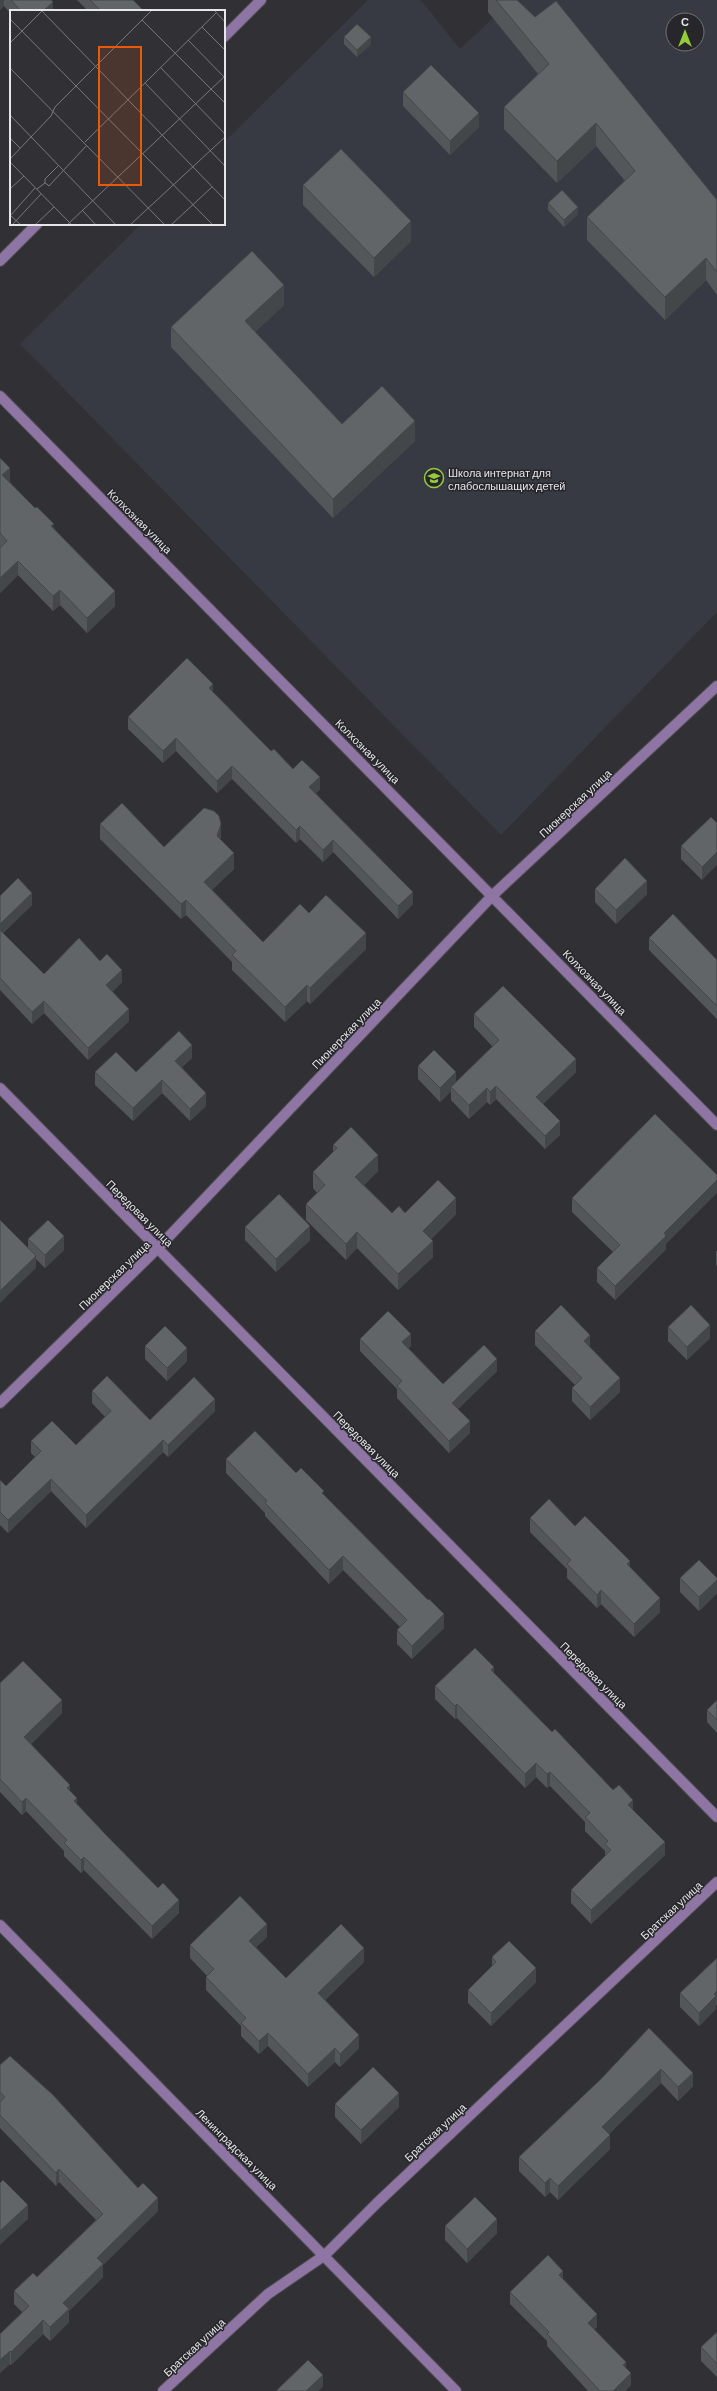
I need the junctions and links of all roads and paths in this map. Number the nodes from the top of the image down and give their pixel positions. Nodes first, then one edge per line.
1 (261, 0) edge
2 (225, 36) edge
3 (36, 225) edge
4 (0, 261) edge
5 (0, 396) edge
6 (717, 686) edge
7 (493, 896) junction
8 (0, 1088) edge
9 (717, 1125) edge
10 (158, 1248) junction
11 (0, 1403) edge
12 (717, 1817) edge
13 (717, 1882) edge
14 (0, 1924) edge
15 (325, 2255) junction
16 (163, 2391) edge
17 (456, 2391) edge

1 - 2 street
3 - 4 street
5 - 7 street, Колхозная улица
6 - 7 street, Пионерская улица
7 - 9 street, Колхозная улица
7 - 10 street, Пионерская улица
8 - 10 street, Передовая улица
10 - 11 street, Пионерская улица
10 - 12 street, Передовая улица
13 - 15 street, Братская улица
14 - 15 street, Ленинградская улица
15 - 16 street, Братская улица
15 - 17 street, Ленинградская улица

